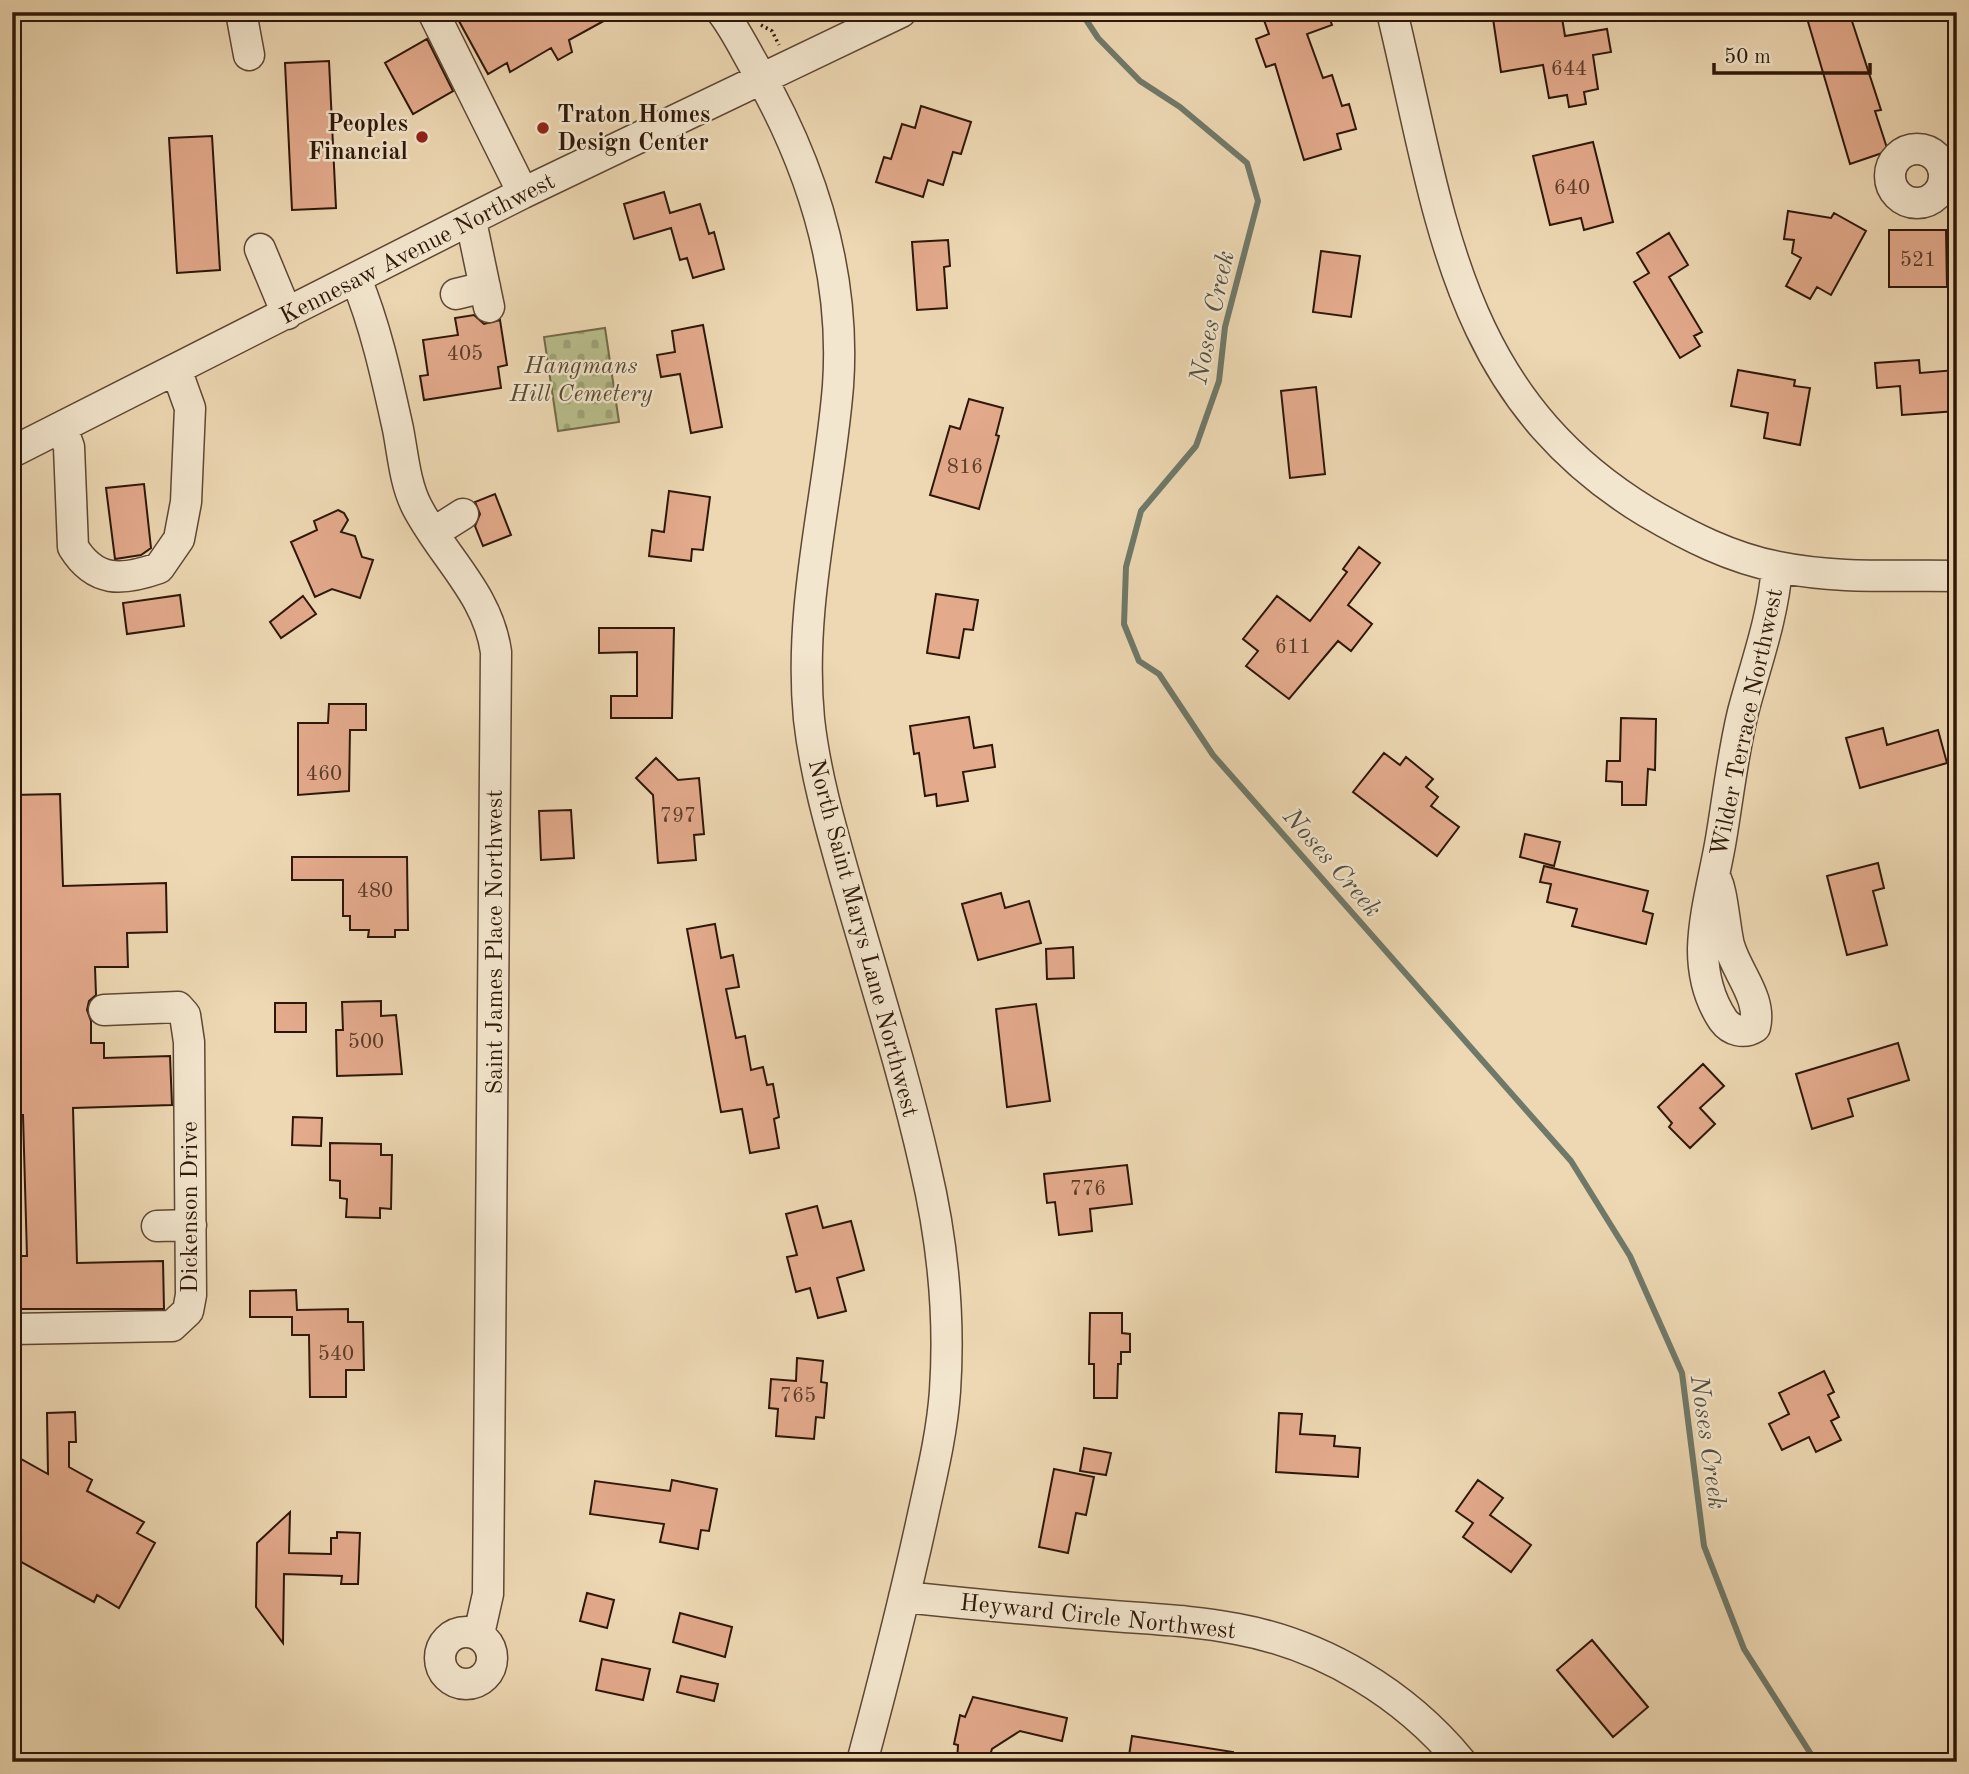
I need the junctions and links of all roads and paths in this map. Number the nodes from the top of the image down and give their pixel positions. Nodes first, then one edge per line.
1 (241, 12) edge
2 (433, 12) edge
3 (722, 12) edge
4 (901, 12) edge
5 (1392, 12) edge
6 (250, 55) dead end
7 (761, 78) junction
8 (523, 193) junction
9 (471, 221) junction
10 (260, 249) dead end
11 (356, 279) junction
12 (456, 293) dead end
13 (287, 314) junction
14 (176, 369) junction
15 (62, 428) junction
16 (12, 452) edge
17 (463, 514) dead end
18 (433, 533) junction
19 (1777, 567) junction
20 (1957, 576) edge
21 (1714, 876) dead end
22 (104, 1010) dead end
23 (191, 1225) junction
24 (158, 1226) dead end
25 (12, 1329) edge
26 (904, 1597) junction
27 (479, 1634) dead end
28 (862, 1762) edge
29 (1461, 1762) edge

1 - 6 street
2 - 8 street
3 - 7 street, North Saint Marys Lane Northwest
4 - 7 street, Kennesaw Avenue Northwest
5 - 19 street
7 - 8 street, Kennesaw Avenue Northwest
7 - 26 street, North Saint Marys Lane Northwest
8 - 9 street, Kennesaw Avenue Northwest
9 - 11 street, Kennesaw Avenue Northwest
9 - 12 street
10 - 13 street
11 - 13 street, Kennesaw Avenue Northwest
11 - 18 street, Saint James Place Northwest
13 - 14 street, Kennesaw Avenue Northwest
14 - 15 street, Kennesaw Avenue Northwest
14 - 15 street
15 - 16 street, Kennesaw Avenue Northwest
17 - 18 street
18 - 27 street, Saint James Place Northwest
19 - 20 street
19 - 21 street, Wilder Terrace Northwest
22 - 23 street, Dickenson Drive
23 - 24 street
23 - 25 street, Dickenson Drive
26 - 28 street, North Saint Marys Lane Northwest
26 - 29 street, Heyward Circle Northwest

